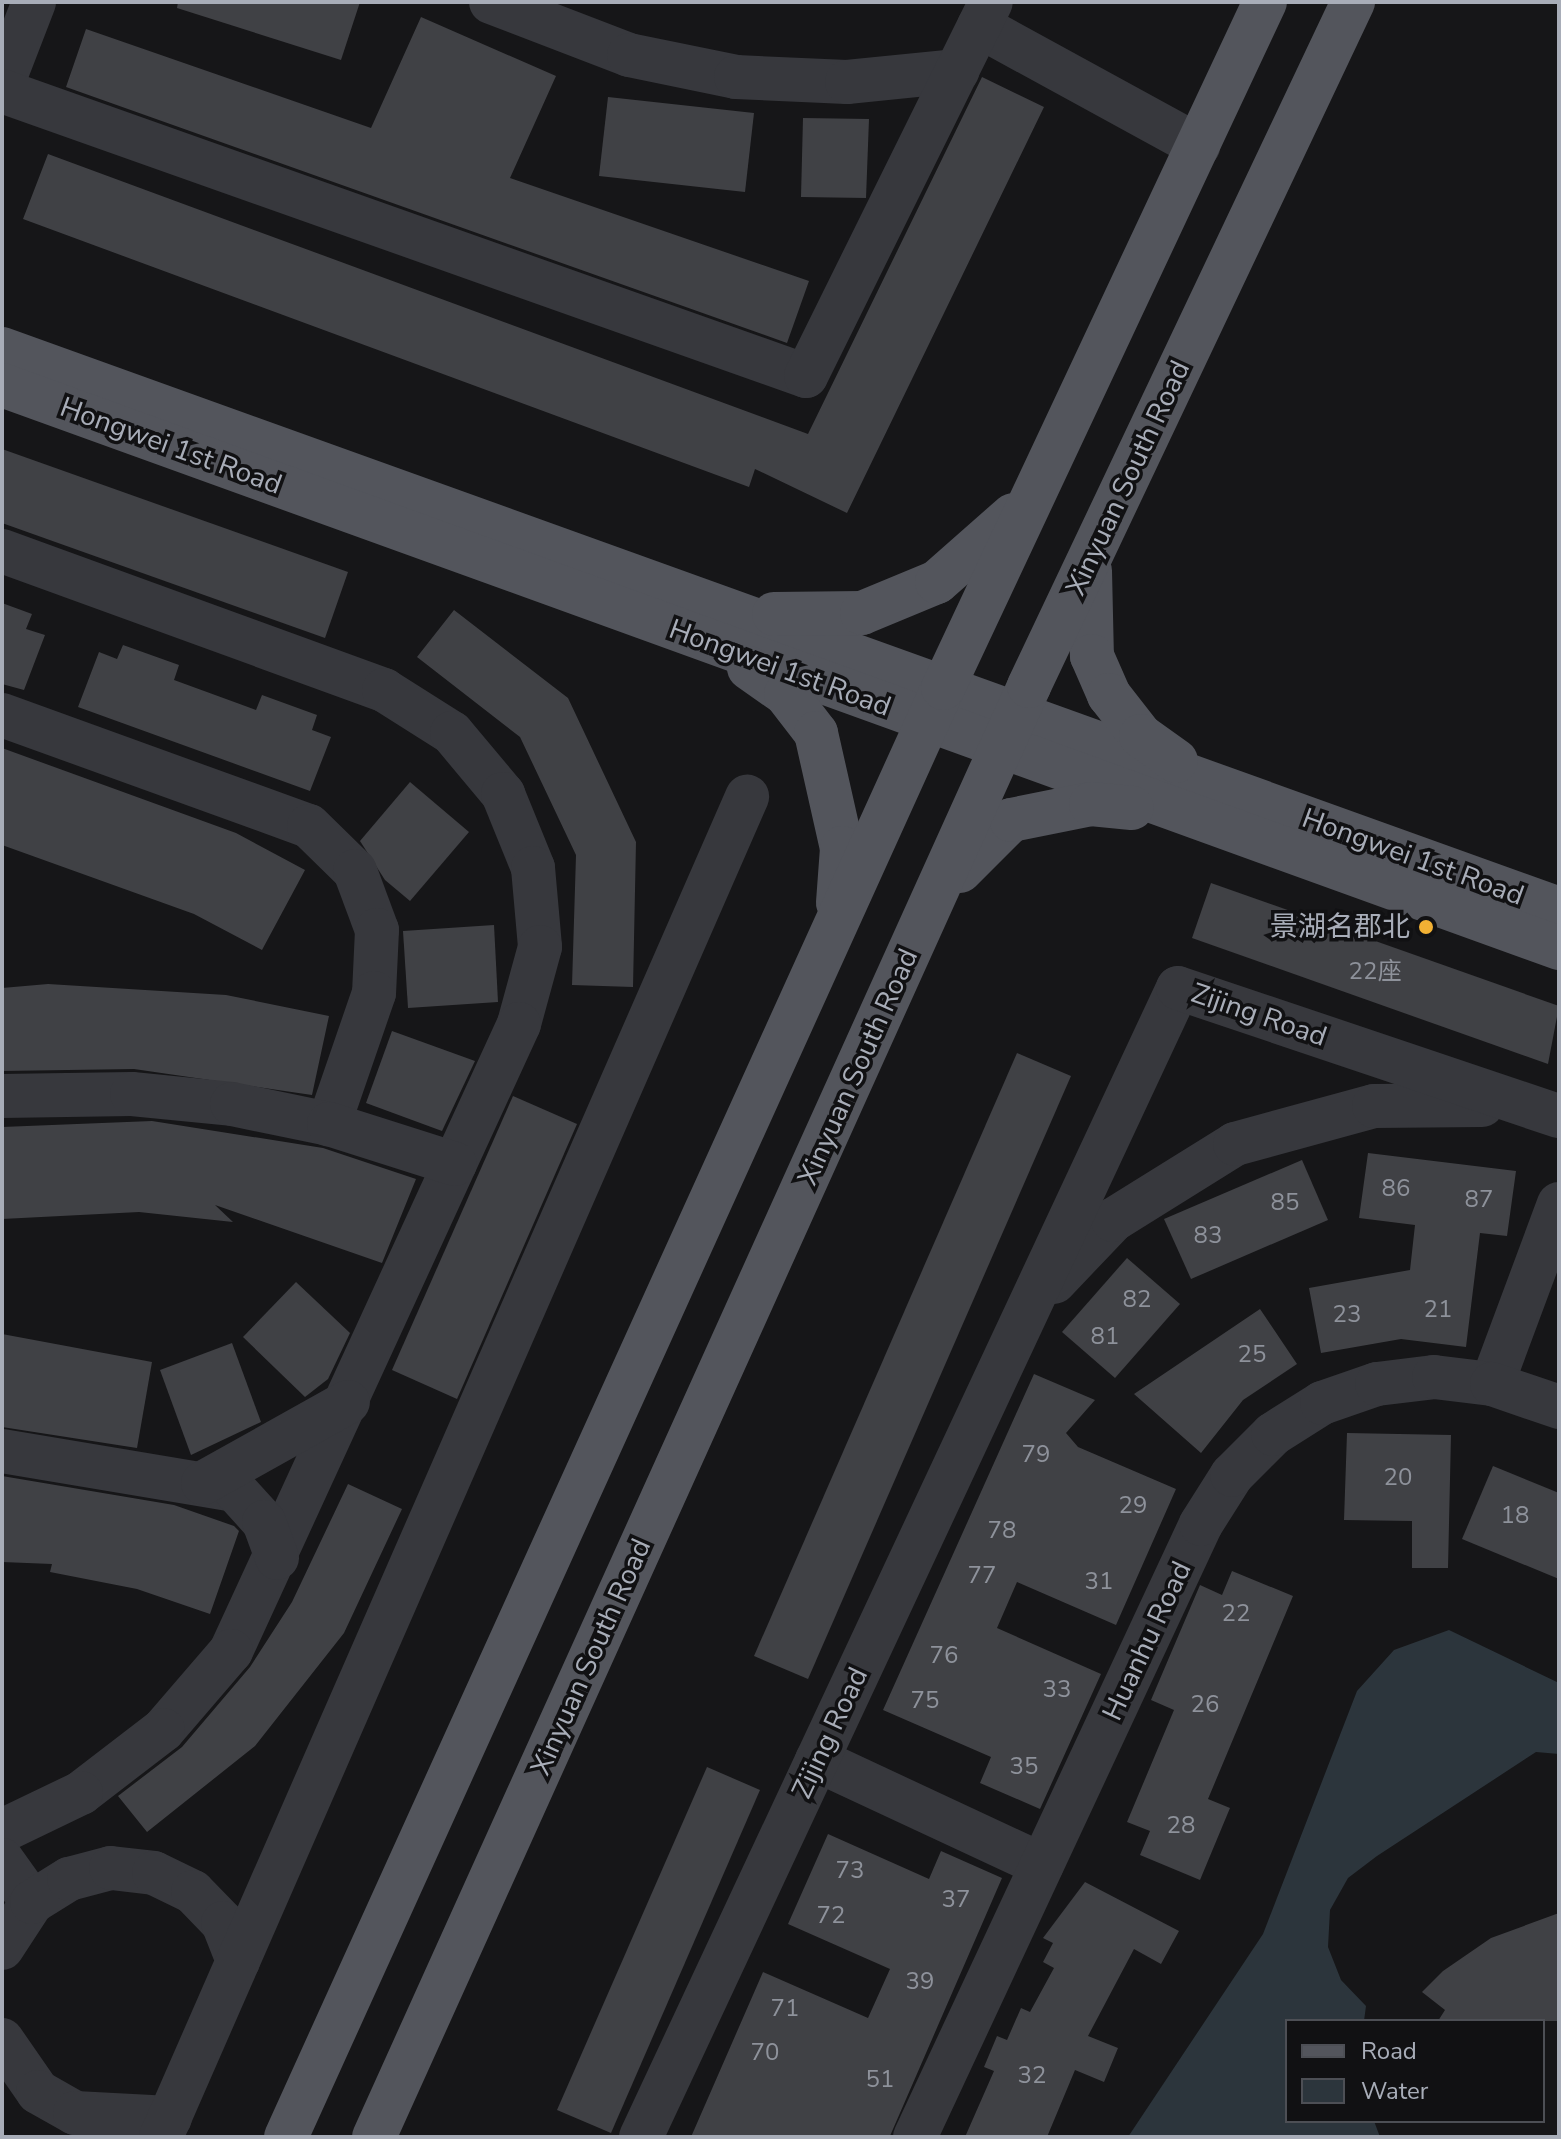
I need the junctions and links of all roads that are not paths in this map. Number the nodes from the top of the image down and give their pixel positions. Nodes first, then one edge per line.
1 (34, 2) edge
2 (491, 2) edge
3 (1265, 2) edge
4 (1353, 2) edge
5 (985, 14) edge
6 (957, 71) junction
7 (2, 85) edge
8 (2, 91) edge
9 (1198, 146) junction
10 (2, 349) edge
11 (2, 385) edge
12 (1033, 493) junction
13 (2, 551) edge
14 (1092, 554) junction
15 (715, 625) junction
16 (936, 705) junction
17 (2, 715) edge
18 (1009, 732) junction
19 (1211, 785) junction
20 (747, 797) dead end
21 (1178, 812) junction
22 (1559, 909) edge
23 (836, 929) junction
24 (917, 937) junction
25 (1559, 948) edge
26 (2, 1096) edge
27 (1559, 1118) edge
28 (329, 1124) junction
29 (455, 1164) junction
30 (1559, 1204) edge
31 (1019, 1329) junction
32 (1492, 1384) junction
33 (348, 1402) junction
34 (1559, 1407) edge
35 (2, 1451) edge
36 (203, 1483) junction
37 (277, 1558) junction
38 (817, 1760) junction
39 (2, 1831) edge
40 (2, 1860) edge
41 (1042, 1865) junction
42 (32, 1902) junction
43 (2, 1948) edge
44 (238, 1961) junction
45 (2, 2040) edge
46 (166, 2128) edge
47 (286, 2137) edge
48 (374, 2137) edge
49 (641, 2137) edge
50 (915, 2137) edge

1 - 7 street
2 - 6 street
3 - 9 main road
4 - 14 main road, Xinyuan South Road
5 - 6 street
5 - 9 street
6 - 8 street
9 - 12 main road
10 - 15 main road, Hongwei 1st Road
11 - 15 main road, Hongwei 1st Road
12 - 15 main road
12 - 16 main road
13 - 29 street
14 - 18 main road, Xinyuan South Road
14 - 19 main road
15 - 16 main road, Hongwei 1st Road
15 - 23 main road
16 - 18 main road, Hongwei 1st Road
16 - 23 main road
17 - 28 street
18 - 19 main road, Hongwei 1st Road
18 - 21 main road, Hongwei 1st Road
18 - 24 main road, Xinyuan South Road
19 - 22 main road, Hongwei 1st Road
20 - 44 street
21 - 24 main road
21 - 25 main road, Hongwei 1st Road
23 - 47 main road
24 - 48 main road, Xinyuan South Road
26 - 28 street
27 - 31 street, Zijing Road
27 - 31 street, Zijing Road
28 - 29 street
29 - 33 street
30 - 32 street
31 - 38 street, Zijing Road
32 - 34 street, Huanhu Road
32 - 41 street, Huanhu Road
33 - 36 street
33 - 37 street
35 - 36 street
36 - 37 street
37 - 39 street
38 - 41 street
38 - 49 street, Zijing Road
40 - 42 street
41 - 50 street, Huanhu Road
42 - 43 street
42 - 44 street
44 - 46 street
45 - 46 street

